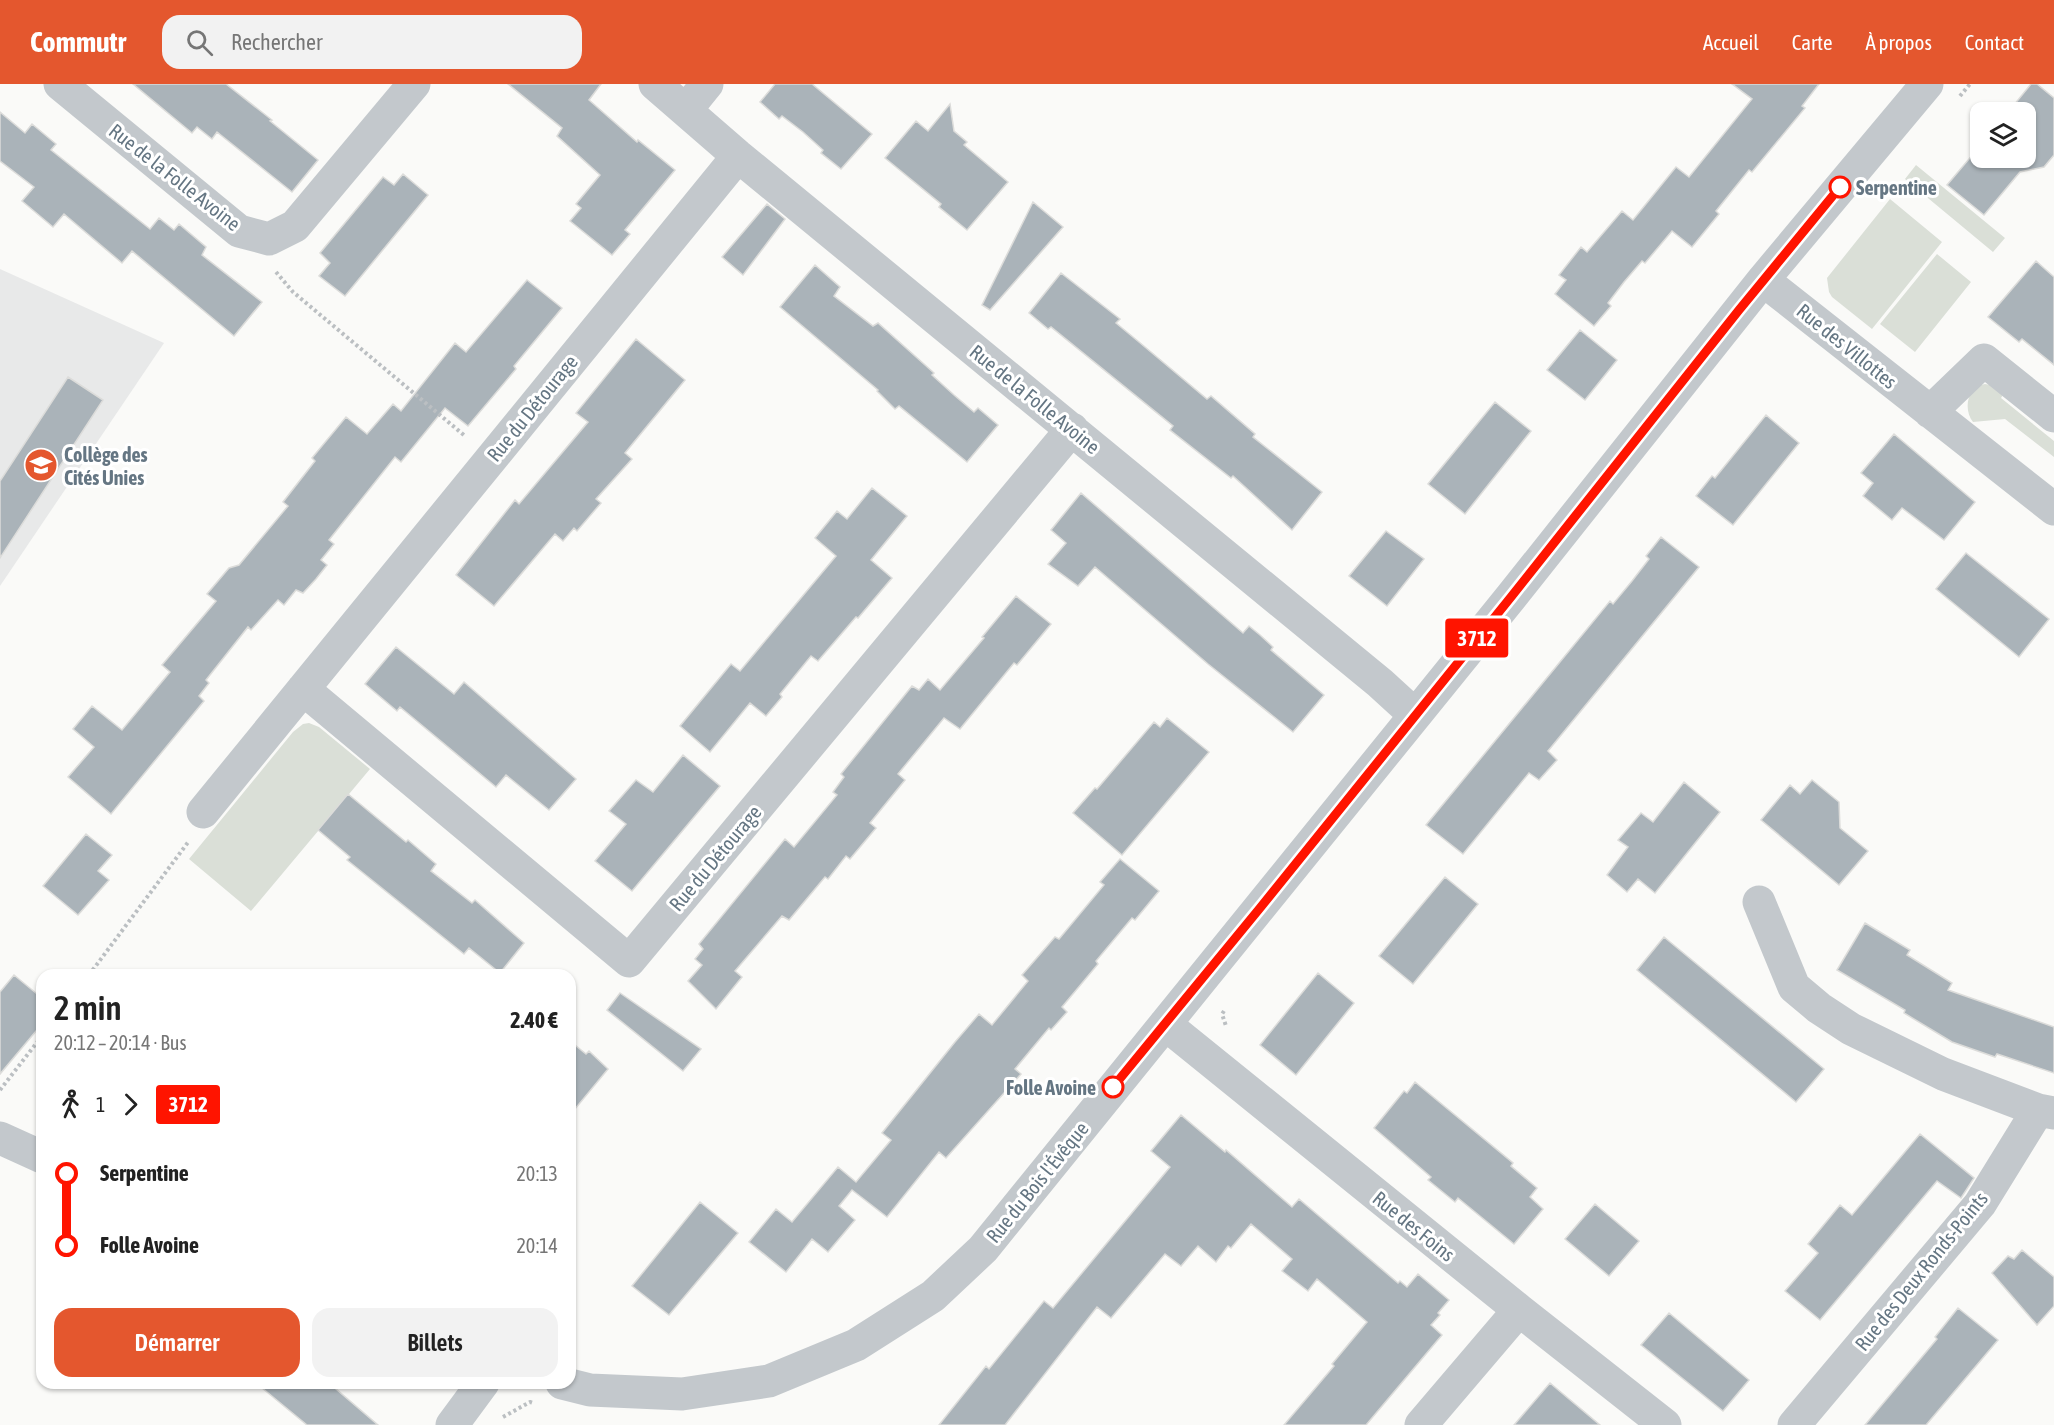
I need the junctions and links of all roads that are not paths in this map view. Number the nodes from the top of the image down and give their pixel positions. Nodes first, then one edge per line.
1 (60, 84) edge
2 (414, 84) edge
3 (654, 84) edge
4 (707, 84) edge
5 (1927, 84) edge
6 (686, 110) junction
7 (738, 156) junction
8 (1763, 280) junction
9 (1930, 412) junction
10 (2054, 416) edge
11 (1072, 429) junction
12 (2054, 509) edge
13 (303, 689) junction
14 (1415, 715) junction
15 (203, 812) road end
16 (1759, 902) dead end
17 (1165, 1024) junction
18 (2046, 1112) edge
19 (0, 1138) edge
20 (36, 1154) edge
21 (1519, 1310) junction
22 (576, 1386) edge
23 (479, 1389) edge
24 (452, 1425) edge
25 (1421, 1425) edge
26 (1665, 1425) edge
27 (1794, 1425) edge

1 - 2 street, Rue de la Folle Avoine
3 - 6 street, Rue de la Folle Avoine
4 - 6 street
5 - 8 street, Rue du Bois l'Évêque
6 - 7 street, Rue de la Folle Avoine
7 - 11 street, Rue de la Folle Avoine
7 - 13 street, Rue du Détourage
8 - 9 street, Rue des Villottes
8 - 14 street, Rue du Bois l'Évêque
9 - 10 street
9 - 12 street, Rue des Villottes
11 - 13 street, Rue du Détourage
11 - 14 street, Rue de la Folle Avoine
13 - 15 street, Rue du Détourage
14 - 17 street, Rue du Bois l'Évêque
16 - 18 street, Rue des Deux Ronds-Points
17 - 21 street, Rue des Foins
17 - 22 street, Rue du Bois l'Évêque
18 - 27 street, Rue des Deux Ronds-Points
19 - 20 street
21 - 25 street
21 - 26 street, Rue des Foins
23 - 24 street

